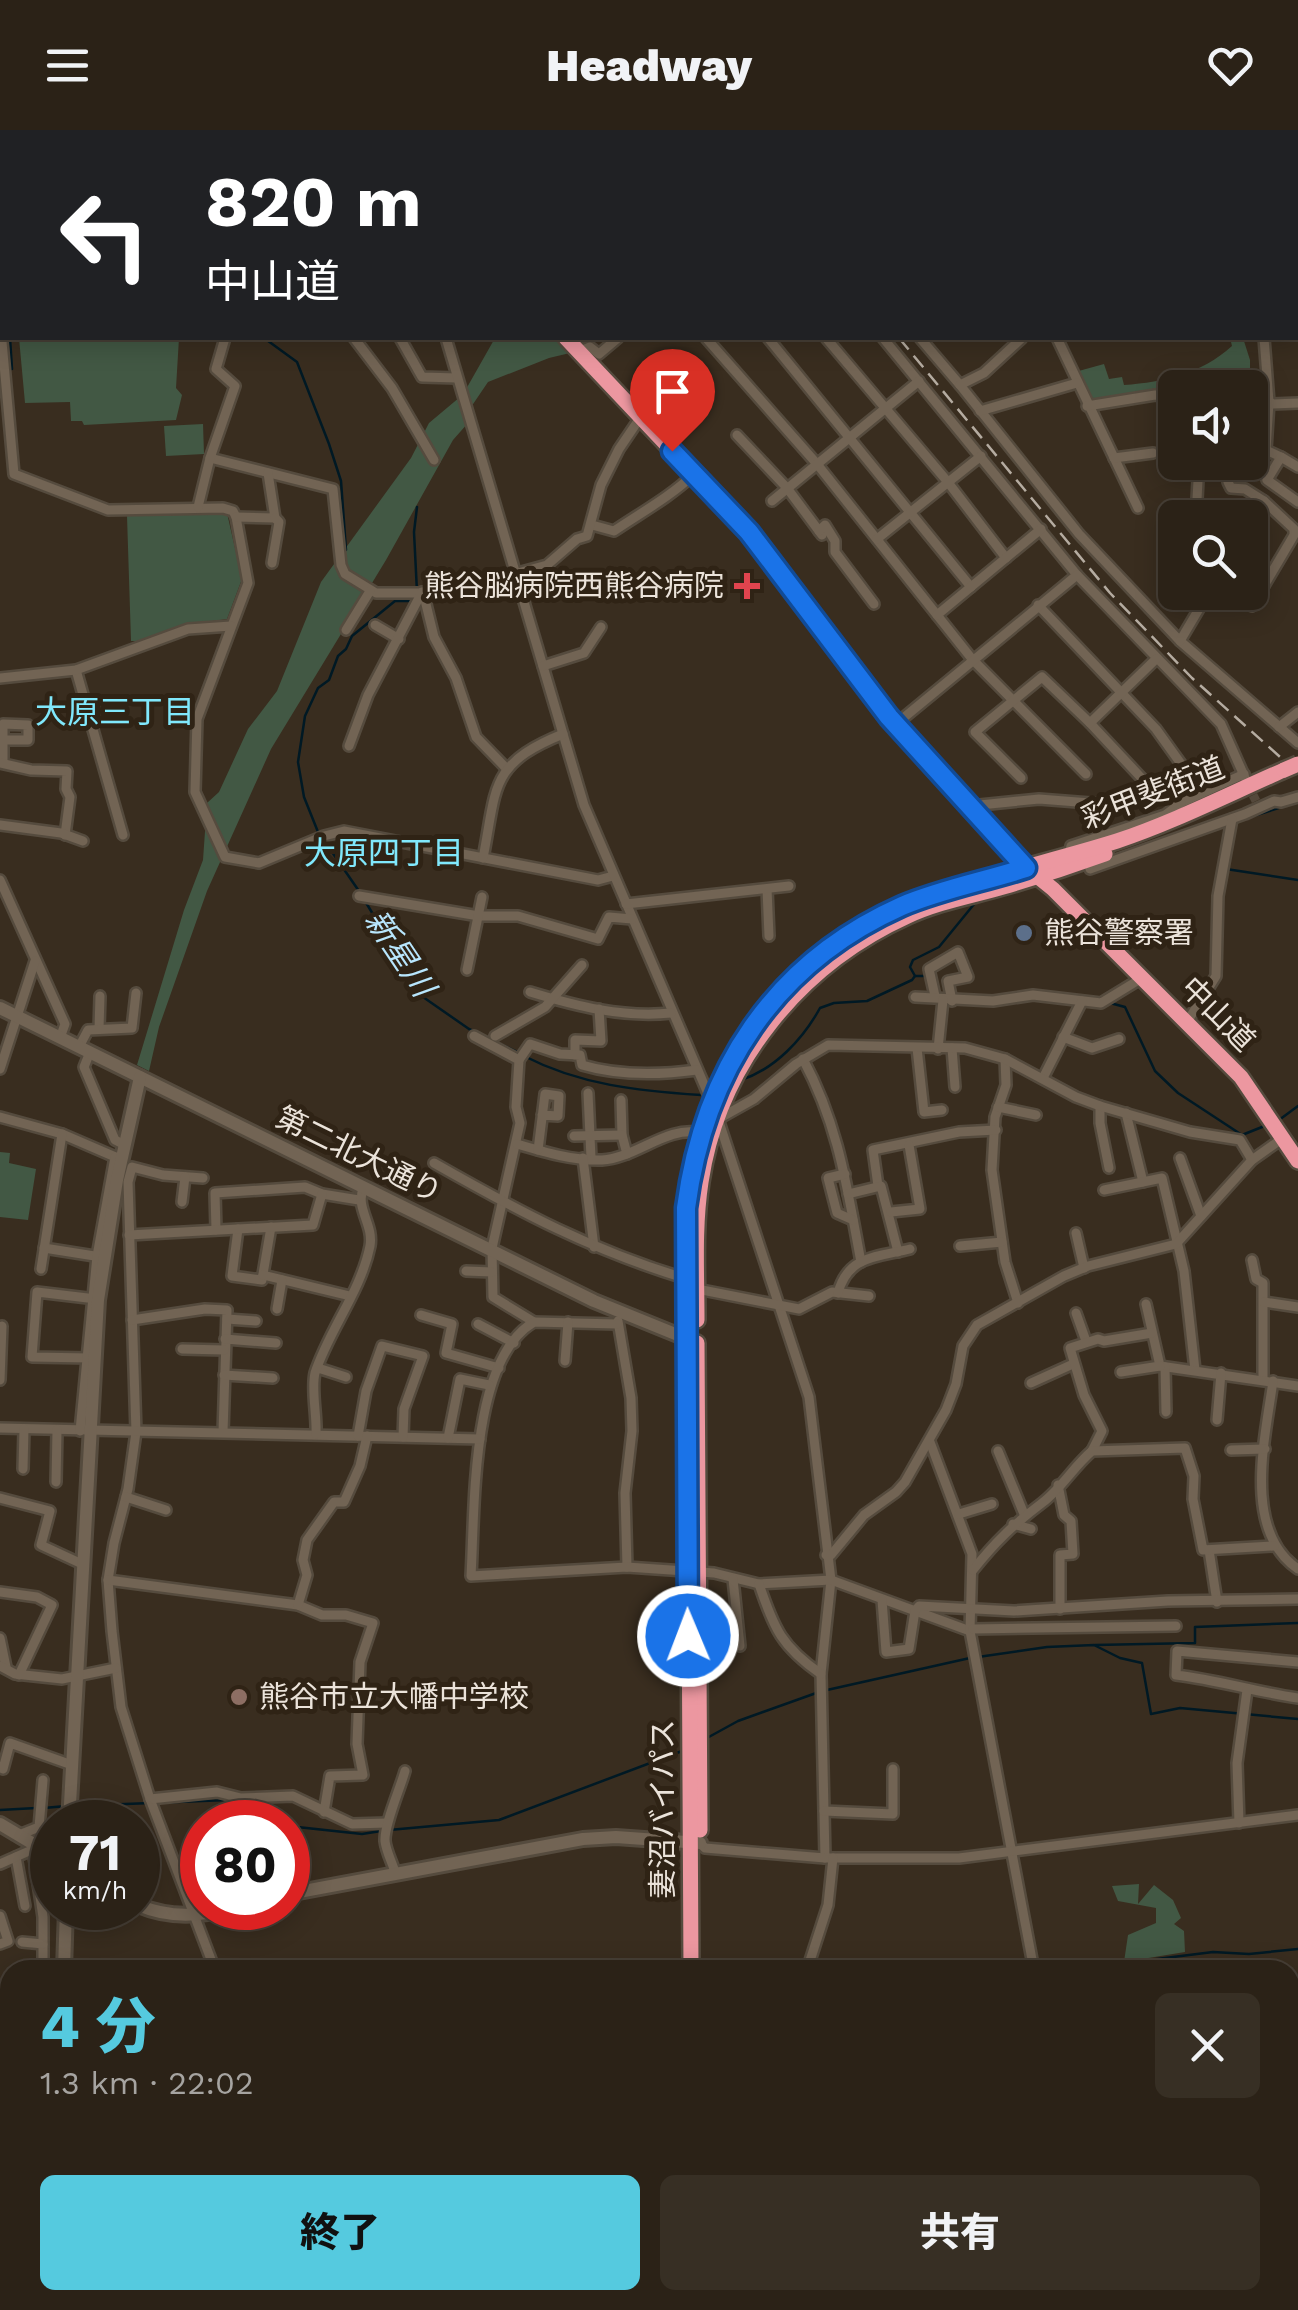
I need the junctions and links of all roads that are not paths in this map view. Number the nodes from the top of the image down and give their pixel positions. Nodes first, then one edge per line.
1 (1, 340) edge
2 (224, 340) edge
3 (356, 340) edge
4 (401, 340) edge
5 (447, 340) edge
6 (568, 340) edge
7 (616, 340) edge
8 (708, 340) edge
9 (770, 340) edge
10 (828, 340) edge
11 (888, 340) edge
12 (888, 340) edge
13 (922, 340) edge
14 (1020, 340) edge
15 (1058, 340) edge
16 (1264, 340) edge
17 (578, 352) junction
18 (4, 375) edge
19 (457, 378) junction
20 (919, 381) junction
21 (1077, 383) junction
22 (960, 385) junction
23 (1158, 394) edge
24 (1269, 402) junction
25 (1298, 403) edge
26 (1087, 406) junction
27 (884, 410) junction
28 (980, 410) junction
29 (946, 415) junction
30 (640, 418) junction
31 (737, 435) dead end
32 (849, 438) junction
33 (1153, 453) dead end
34 (980, 456) junction
35 (1280, 457) junction
36 (210, 458) junction
37 (1114, 458) junction
38 (434, 460) dead end
39 (817, 464) junction
40 (1298, 467) edge
41 (268, 473) junction
42 (694, 474) junction
43 (1228, 480) edge
44 (947, 481) junction
45 (787, 488) junction
46 (1297, 498) edge
47 (772, 500) dead end
48 (1262, 500) edge
49 (1268, 505) edge
50 (198, 507) junction
51 (1138, 508) dead end
52 (911, 512) junction
53 (236, 517) junction
54 (275, 518) junction
55 (592, 525) junction
56 (1041, 530) junction
57 (876, 539) junction
58 (1006, 558) junction
59 (272, 564) dead end
60 (1077, 574) junction
61 (516, 578) junction
62 (1268, 579) edge
63 (971, 587) junction
64 (370, 590) junction
65 (419, 592) junction
66 (874, 604) dead end
67 (1038, 605) junction
68 (1198, 610) edge
69 (937, 615) junction
70 (375, 625) dead end
71 (231, 626) junction
72 (602, 627) dead end
73 (346, 630) dead end
74 (398, 639) junction
75 (1180, 641) junction
76 (972, 659) junction
77 (1156, 659) junction
78 (542, 666) junction
79 (76, 670) junction
80 (0, 678) edge
81 (1122, 693) junction
82 (1012, 701) junction
83 (1298, 712) edge
84 (1090, 723) junction
85 (896, 724) junction
86 (1279, 727) junction
87 (563, 734) junction
88 (2, 737) edge
89 (1298, 743) edge
90 (349, 746) dead end
91 (2, 763) edge
92 (507, 769) junction
93 (1293, 771) edge
94 (1086, 774) dead end
95 (1021, 778) dead end
96 (1148, 784) dead end
97 (1202, 793) junction
98 (1298, 797) edge
99 (1181, 803) junction
100 (970, 806) junction
101 (1232, 819) junction
102 (0, 825) edge
103 (64, 835) junction
104 (123, 835) dead end
105 (83, 841) dead end
106 (1069, 855) junction
107 (484, 858) junction
108 (1090, 868) dead end
109 (1032, 872) junction
110 (613, 876) junction
111 (0, 880) edge
112 (789, 886) dead end
113 (766, 888) junction
114 (362, 896) dead end
115 (482, 897) dead end
116 (626, 904) junction
117 (479, 916) junction
118 (632, 919) junction
119 (769, 936) dead end
120 (36, 960) junction
121 (582, 965) dead end
122 (466, 970) dead end
123 (1142, 978) junction
124 (530, 992) dead end
125 (136, 993) dead end
126 (100, 996) dead end
127 (942, 996) junction
128 (915, 997) dead end
129 (552, 999) junction
130 (1082, 1001) junction
131 (0, 1008) edge
132 (599, 1009) junction
133 (670, 1013) junction
134 (18, 1017) junction
135 (1187, 1022) junction
136 (99, 1029) junction
137 (474, 1036) dead end
138 (495, 1036) dead end
139 (1063, 1037) junction
140 (60, 1038) junction
141 (1120, 1038) dead end
142 (918, 1048) junction
143 (952, 1048) junction
144 (938, 1049) junction
145 (84, 1050) junction
146 (575, 1054) junction
147 (521, 1057) junction
148 (802, 1059) junction
149 (1005, 1059) junction
150 (0, 1069) edge
151 (698, 1070) junction
152 (140, 1077) junction
153 (1043, 1078) junction
154 (955, 1087) dead end
155 (588, 1093) dead end
156 (621, 1100) dead end
157 (711, 1100) junction
158 (1100, 1106) junction
159 (998, 1107) junction
160 (942, 1110) dead end
161 (1126, 1114) junction
162 (1036, 1115) dead end
163 (542, 1116) dead end
164 (0, 1117) edge
165 (717, 1118) junction
166 (996, 1130) junction
167 (700, 1133) junction
168 (62, 1134) junction
169 (622, 1135) junction
170 (574, 1136) dead end
171 (590, 1136) junction
172 (1286, 1140) edge
173 (517, 1144) junction
174 (909, 1144) junction
175 (538, 1150) junction
176 (120, 1154) junction
177 (627, 1154) junction
178 (587, 1158) junction
179 (1180, 1158) dead end
180 (1252, 1160) junction
181 (434, 1163) dead end
182 (1109, 1168) dead end
183 (845, 1174) junction
184 (184, 1177) junction
185 (204, 1178) dead end
186 (123, 1181) junction
187 (1143, 1182) junction
188 (878, 1186) junction
189 (1104, 1190) dead end
190 (362, 1193) junction
191 (322, 1194) junction
192 (848, 1194) junction
193 (182, 1202) dead end
194 (503, 1202) junction
195 (890, 1212) junction
196 (1202, 1216) junction
197 (853, 1220) junction
198 (270, 1227) junction
199 (238, 1229) junction
200 (216, 1230) junction
201 (1076, 1233) dead end
202 (129, 1236) junction
203 (1002, 1242) junction
204 (1176, 1244) junction
205 (594, 1246) junction
206 (960, 1246) dead end
207 (44, 1248) junction
208 (492, 1248) junction
209 (910, 1249) dead end
210 (898, 1252) junction
211 (100, 1257) junction
212 (1252, 1260) dead end
213 (861, 1262) junction
214 (1084, 1268) junction
215 (41, 1269) dead end
216 (466, 1271) dead end
217 (492, 1272) junction
218 (263, 1275) junction
219 (282, 1280) junction
220 (692, 1284) junction
221 (838, 1293) junction
222 (350, 1296) junction
223 (870, 1296) dead end
224 (95, 1299) junction
225 (1264, 1302) junction
226 (1018, 1303) junction
227 (1146, 1304) dead end
228 (781, 1307) junction
229 (1298, 1307) edge
230 (277, 1309) dead end
231 (1076, 1314) dead end
232 (421, 1315) dead end
233 (619, 1318) junction
234 (226, 1319) junction
235 (132, 1320) junction
236 (256, 1321) dead end
237 (534, 1322) junction
238 (568, 1322) junction
239 (478, 1324) dead end
240 (2, 1326) edge
241 (1152, 1332) junction
242 (692, 1341) junction
243 (1086, 1341) junction
244 (276, 1342) dead end
245 (514, 1343) junction
246 (224, 1344) junction
247 (182, 1348) dead end
248 (90, 1358) junction
249 (565, 1362) dead end
250 (0, 1364) edge
251 (1074, 1364) junction
252 (1162, 1366) junction
253 (318, 1368) junction
254 (499, 1368) junction
255 (1195, 1370) junction
256 (1121, 1372) dead end
257 (1221, 1374) junction
258 (224, 1375) junction
259 (346, 1377) dead end
260 (274, 1378) dead end
261 (0, 1380) edge
262 (1268, 1380) junction
263 (1031, 1383) dead end
264 (490, 1385) junction
265 (1298, 1386) edge
266 (1166, 1412) dead end
267 (1218, 1420) dead end
268 (0, 1428) edge
269 (24, 1428) junction
270 (58, 1430) junction
271 (85, 1431) junction
272 (136, 1432) junction
273 (223, 1432) junction
274 (316, 1434) junction
275 (362, 1436) junction
276 (403, 1436) junction
277 (448, 1438) junction
278 (480, 1439) junction
279 (930, 1442) junction
280 (1265, 1449) junction
281 (1092, 1450) junction
282 (1231, 1450) dead end
283 (998, 1451) dead end
284 (22, 1469) dead end
285 (56, 1482) dead end
286 (1058, 1486) junction
287 (0, 1498) edge
288 (126, 1498) junction
289 (992, 1504) dead end
290 (166, 1510) dead end
291 (960, 1514) junction
292 (1024, 1514) junction
293 (1013, 1524) junction
294 (1030, 1530) dead end
295 (1274, 1546) junction
296 (1209, 1550) junction
297 (826, 1555) junction
298 (82, 1564) junction
299 (627, 1567) junction
300 (1298, 1569) edge
301 (972, 1570) junction
302 (694, 1572) junction
303 (733, 1578) junction
304 (108, 1580) junction
305 (831, 1580) junction
306 (759, 1584) junction
307 (0, 1592) edge
308 (1298, 1599) edge
309 (882, 1600) junction
310 (1168, 1601) junction
311 (1217, 1602) junction
312 (298, 1604) junction
313 (972, 1606) junction
314 (1060, 1609) junction
315 (916, 1611) junction
316 (972, 1630) junction
317 (0, 1638) edge
318 (740, 1646) dead end
319 (1298, 1662) edge
320 (3, 1666) edge
321 (116, 1668) junction
322 (821, 1674) junction
323 (19, 1675) junction
324 (78, 1676) junction
325 (1248, 1690) junction
326 (1298, 1698) edge
327 (72, 1765) junction
328 (0, 1767) edge
329 (893, 1769) dead end
330 (406, 1770) dead end
331 (43, 1780) dead end
332 (70, 1800) edge
333 (150, 1800) edge
334 (160, 1801) edge
335 (824, 1811) junction
336 (324, 1812) junction
337 (1298, 1815) edge
338 (1239, 1823) junction
339 (0, 1824) edge
340 (160, 1826) edge
341 (386, 1828) junction
342 (19, 1836) junction
343 (695, 1843) junction
344 (30, 1844) edge
345 (30, 1851) edge
346 (1012, 1853) junction
347 (16, 1857) junction
348 (829, 1858) junction
349 (0, 1864) edge
350 (395, 1872) junction
351 (180, 1879) edge
352 (310, 1889) edge
353 (24, 1906) dead end
354 (0, 1916) edge
355 (43, 1930) edge
356 (65, 1930) edge
357 (199, 1930) edge
358 (22, 1942) dead end
359 (0, 1944) edge
360 (43, 1944) junction
361 (42, 1960) edge
362 (64, 1960) edge
363 (211, 1960) edge
364 (692, 1960) edge
365 (701, 1960) edge
366 (810, 1960) edge
367 (1032, 1960) edge

1 - 18 street
2 - 36 street
3 - 38 street
4 - 19 street
5 - 19 street
6 - 17 highway, 中山道
7 - 17 street
8 - 39 street
9 - 32 street
10 - 27 street
11 - 20 street
12 - 29 street
13 - 22 street
14 - 22 street
15 - 21 street
16 - 24 street
17 - 30 highway, 中山道
18 - 50 street
19 - 61 street
20 - 27 street
20 - 29 street
21 - 26 street
21 - 28 street
22 - 28 street
23 - 26 street
24 - 25 street
24 - 35 street
26 - 37 street
27 - 32 street
27 - 44 street
28 - 75 street
29 - 34 street
30 - 42 highway, 中山道
30 - 55 street
31 - 45 street
32 - 39 street
32 - 52 street
33 - 37 street
34 - 44 street
34 - 56 street
35 - 40 street
35 - 46 street
36 - 41 street
36 - 50 street
37 - 51 street
39 - 45 street
39 - 57 street
41 - 54 street
41 - 64 street
42 - 55 street
42 - 85 highway, 中山道
43 - 48 street
44 - 52 street
44 - 58 street
45 - 47 street
45 - 66 street
49 - 62 street
50 - 53 street
52 - 57 street
52 - 63 street
53 - 54 street
53 - 71 street
54 - 59 street
55 - 61 street
56 - 58 street
56 - 60 street
57 - 69 street
58 - 63 street
60 - 67 street
60 - 77 street
61 - 65 street
61 - 78 street
63 - 69 street
64 - 65 street
64 - 73 street
65 - 74 street
65 - 92 street
67 - 76 street
67 - 81 street
68 - 75 street
69 - 76 street
70 - 74 street
71 - 79 street
71 - 107 street
72 - 78 street
74 - 90 street
75 - 86 street
76 - 82 street
76 - 85 street
77 - 81 street
77 - 97 street
78 - 87 street
79 - 80 street
79 - 104 street
81 - 84 street
81 - 97 street
82 - 84 street
82 - 94 street
82 - 95 street
83 - 86 street
84 - 96 street
85 - 100 highway, 中山道
86 - 89 street
87 - 92 street
87 - 110 street
88 - 91 street
91 - 103 street
92 - 107 street
93 - 106 highway, 彩甲斐街道
93 - 109 highway, 彩甲斐街道
97 - 99 street
98 - 101 street
99 - 100 street
99 - 106 street
100 - 109 highway, 中山道
101 - 108 street
101 - 135 street
102 - 103 street
103 - 105 street
106 - 109 highway, 彩甲斐街道
107 - 110 street
109 - 123 highway, 中山道
109 - 157 highway, 妻沼バイパス
109 - 165 highway, 妻沼バイパス
110 - 116 street
111 - 120 street
112 - 113 street
113 - 116 street
113 - 119 street
114 - 117 street
115 - 117 street
116 - 118 street
117 - 118 street
117 - 122 street
118 - 133 street
120 - 134 street
120 - 140 street
121 - 129 street
123 - 130 street
123 - 135 highway, 中山道
124 - 129 street
125 - 136 street
126 - 136 street
127 - 127 street
127 - 128 street
127 - 130 street
127 - 144 street
129 - 132 street
129 - 138 street
130 - 139 street
131 - 134 street, 第二北大通り
132 - 133 street
132 - 146 street
133 - 151 street
134 - 140 street, 第二北大通り
134 - 150 street
135 - 172 highway, 中山道
136 - 145 street
137 - 147 street
139 - 141 street
139 - 153 street
140 - 145 street, 第二北大通り
142 - 144 street
142 - 148 street
142 - 160 street
143 - 144 street
143 - 149 street
143 - 154 street
145 - 152 street, 第二北大通り
145 - 176 street
146 - 147 street
146 - 151 street
147 - 173 street
148 - 165 street
148 - 183 street
149 - 153 street
149 - 159 street
151 - 157 street
152 - 176 street
152 - 190 street, 第二北大通り
153 - 158 street
155 - 171 street
156 - 169 street
157 - 165 street
157 - 167 highway, 妻沼バイパス
158 - 161 street
158 - 182 street
159 - 162 street
159 - 166 street
161 - 180 street
161 - 187 street
163 - 175 street
164 - 168 street
165 - 220 highway, 妻沼バイパス
165 - 228 street
166 - 174 street
166 - 203 street
167 - 177 street
167 - 220 highway, 妻沼バイパス
168 - 176 street
168 - 207 street
169 - 171 street
169 - 177 street
170 - 171 street
171 - 178 street
172 - 180 street
173 - 175 street
173 - 194 street
174 - 188 street
174 - 195 street
175 - 178 street
176 - 186 street
176 - 211 street
177 - 178 street
178 - 205 street
179 - 196 street
180 - 196 street
181 - 194 street
183 - 192 street
183 - 197 street
184 - 185 street
184 - 186 street
184 - 193 street
186 - 202 street
186 - 211 street
187 - 189 street
187 - 204 street
188 - 192 street
188 - 195 street
190 - 191 street
190 - 208 street, 第二北大通り
190 - 222 street
191 - 198 street
191 - 200 street
192 - 197 street
194 - 205 street
194 - 208 street
195 - 210 street
196 - 204 street
197 - 213 street
198 - 199 street
198 - 218 street
199 - 200 street
199 - 218 street
200 - 202 street
201 - 214 street
202 - 235 street
203 - 206 street
203 - 226 street
204 - 214 street
204 - 255 street
205 - 220 street
207 - 211 street
207 - 215 street
208 - 217 street
208 - 233 street, 第二北大通り
209 - 210 street
210 - 213 street
211 - 224 street
212 - 225 street
213 - 221 street
214 - 226 street
216 - 217 street
217 - 237 street
218 - 219 street
219 - 222 street
219 - 230 street
220 - 228 street
220 - 242 highway, 妻沼バイパス
221 - 223 street
221 - 228 street
222 - 253 street
224 - 248 street
224 - 248 street
225 - 229 street
225 - 262 street
226 - 279 street
227 - 241 street
228 - 297 street
231 - 243 street
232 - 254 street
233 - 238 street
233 - 242 street, 第二北大通り
233 - 299 street
234 - 235 street
234 - 236 street
234 - 246 street
235 - 272 street
237 - 238 street
237 - 245 street
238 - 249 street
239 - 245 street
240 - 250 street
241 - 243 street
241 - 252 street
242 - 302 highway, 妻沼バイパス
243 - 251 street
244 - 246 street
245 - 254 street
246 - 247 street
246 - 258 street
248 - 271 street
250 - 261 street
251 - 263 street
251 - 281 street
252 - 255 street
252 - 256 street
252 - 266 street
253 - 259 street
253 - 274 street
254 - 264 street
255 - 257 street
257 - 262 street
257 - 267 street
258 - 260 street
258 - 273 street
262 - 265 street
262 - 280 street
264 - 277 street
264 - 278 street
268 - 269 street
269 - 270 street
269 - 284 street
270 - 271 street
270 - 285 street
271 - 272 street
271 - 298 street
272 - 273 street
272 - 288 street
273 - 274 street
274 - 275 street
275 - 276 street
275 - 276 street
275 - 312 street
276 - 277 street
277 - 278 street
278 - 299 street
279 - 291 street
279 - 297 street
280 - 282 street
280 - 295 street
281 - 286 street
281 - 296 street
283 - 292 street
286 - 292 street
286 - 314 street
287 - 298 street
288 - 290 street
288 - 304 street
289 - 291 street
291 - 301 street
292 - 293 street
293 - 294 street
293 - 301 street
295 - 296 street
295 - 300 street
296 - 311 street
297 - 305 street
298 - 324 street
299 - 302 street
301 - 313 street
302 - 303 street
302 - 343 highway, 妻沼バイパス
303 - 306 street
303 - 318 street
304 - 312 street
304 - 321 street
305 - 306 street
305 - 309 street
305 - 322 street
306 - 322 street
307 - 323 street
308 - 311 street
309 - 315 street
309 - 315 street
310 - 311 street
310 - 314 street
310 - 316 street
312 - 336 street
313 - 314 street
313 - 315 street
313 - 316 street
315 - 316 street
316 - 346 street
317 - 320 street
319 - 325 street
320 - 323 street
321 - 324 street
321 - 333 street
322 - 335 street
323 - 324 street
324 - 327 street
325 - 326 street
325 - 338 street
327 - 328 street
327 - 332 street
329 - 335 street
330 - 341 street
331 - 342 street
334 - 336 street
335 - 348 street
336 - 341 street
337 - 338 street
338 - 346 street
339 - 342 street
340 - 351 street
341 - 350 street
342 - 344 street
343 - 348 street
343 - 350 street
343 - 364 highway, 妻沼バイパス
343 - 365 highway, 妻沼バイパス
345 - 347 street
346 - 348 street
346 - 367 street
347 - 349 street
347 - 353 street
348 - 366 street
350 - 352 street
354 - 359 street
355 - 360 street
356 - 362 street
357 - 363 street
358 - 360 street
360 - 361 street

